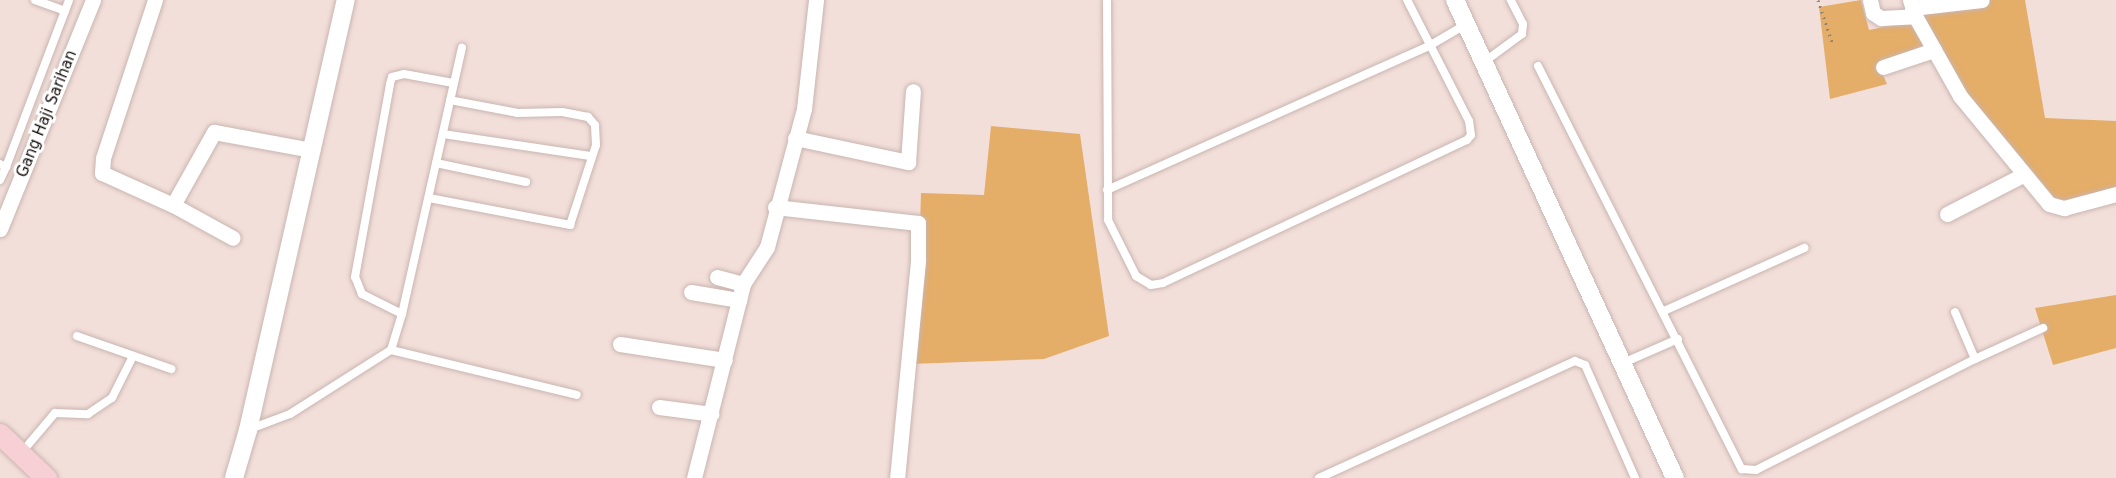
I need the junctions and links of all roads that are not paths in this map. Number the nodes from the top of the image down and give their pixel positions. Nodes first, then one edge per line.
1 (35, 0) edge
2 (69, 0) edge
3 (93, 0) edge
4 (155, 0) edge
5 (346, 0) edge
6 (816, 0) edge
7 (1107, 0) edge
8 (1407, 0) edge
9 (1455, 0) edge
10 (1511, 0) edge
11 (1870, 0) edge
12 (1982, 0) edge
13 (1912, 8) edge
14 (65, 11) junction
15 (1467, 25) junction
16 (1429, 46) junction
17 (462, 48) dead end
18 (1934, 50) junction
19 (1484, 62) junction
20 (1538, 66) dead end
21 (1883, 67) dead end
22 (453, 83) junction
23 (913, 91) dead end
24 (450, 100) junction
25 (443, 134) junction
26 (795, 138) junction
27 (312, 150) junction
28 (590, 156) junction
29 (436, 163) junction
30 (3, 166) edge
31 (2023, 176) junction
32 (0, 180) edge
33 (525, 182) dead end
34 (1107, 190) junction
35 (2116, 195) edge
36 (429, 198) junction
37 (173, 205) junction
38 (775, 207) junction
39 (1947, 214) dead end
40 (0, 229) edge
41 (233, 238) dead end
42 (1804, 248) dead end
43 (717, 277) dead end
44 (743, 284) junction
45 (691, 292) dead end
46 (739, 300) junction
47 (1664, 311) junction
48 (1955, 312) dead end
49 (402, 314) junction
50 (2043, 328) dead end
51 (77, 336) dead end
52 (1678, 339) junction
53 (620, 344) dead end
54 (391, 350) junction
55 (133, 356) junction
56 (1975, 359) junction
57 (725, 360) junction
58 (1623, 363) junction
59 (171, 369) dead end
60 (577, 395) dead end
61 (658, 407) dead end
62 (712, 414) junction
63 (248, 430) junction
64 (0, 434) edge
65 (21, 453) junction
66 (1671, 477) edge
67 (46, 478) edge
68 (234, 478) edge
69 (694, 478) edge
70 (897, 478) edge
71 (1319, 478) edge
72 (1635, 478) edge

1 - 14 lane
2 - 14 lane
3 - 40 street, Gang Haji Sarihan
4 - 37 street
5 - 27 street
6 - 26 street
7 - 34 lane
8 - 16 lane
9 - 15 street
10 - 19 lane
11 - 13 street
12 - 13 street
13 - 18 street
14 - 30 lane
15 - 16 lane
15 - 19 street
16 - 34 lane
16 - 34 lane
17 - 22 lane
18 - 21 street
18 - 31 street
19 - 58 street
20 - 47 lane
22 - 24 lane
22 - 49 lane
23 - 26 street
24 - 25 lane
24 - 28 lane
25 - 28 lane
25 - 29 lane
26 - 38 street
27 - 37 street
27 - 63 street
28 - 36 lane
29 - 33 lane
29 - 36 lane
30 - 32 lane
31 - 35 street
31 - 39 street
36 - 49 lane
37 - 41 street
38 - 44 street
38 - 70 street
42 - 47 lane
43 - 44 street
44 - 46 street
45 - 46 street
46 - 57 street
47 - 52 lane
48 - 56 lane
49 - 54 lane
50 - 56 lane
51 - 55 lane
52 - 56 lane
52 - 58 lane
53 - 57 street
54 - 60 lane
54 - 63 lane
55 - 59 lane
55 - 65 lane
57 - 62 street
58 - 66 street
61 - 62 street
62 - 69 street
63 - 68 street
64 - 65 main road
65 - 67 main road
71 - 72 lane

